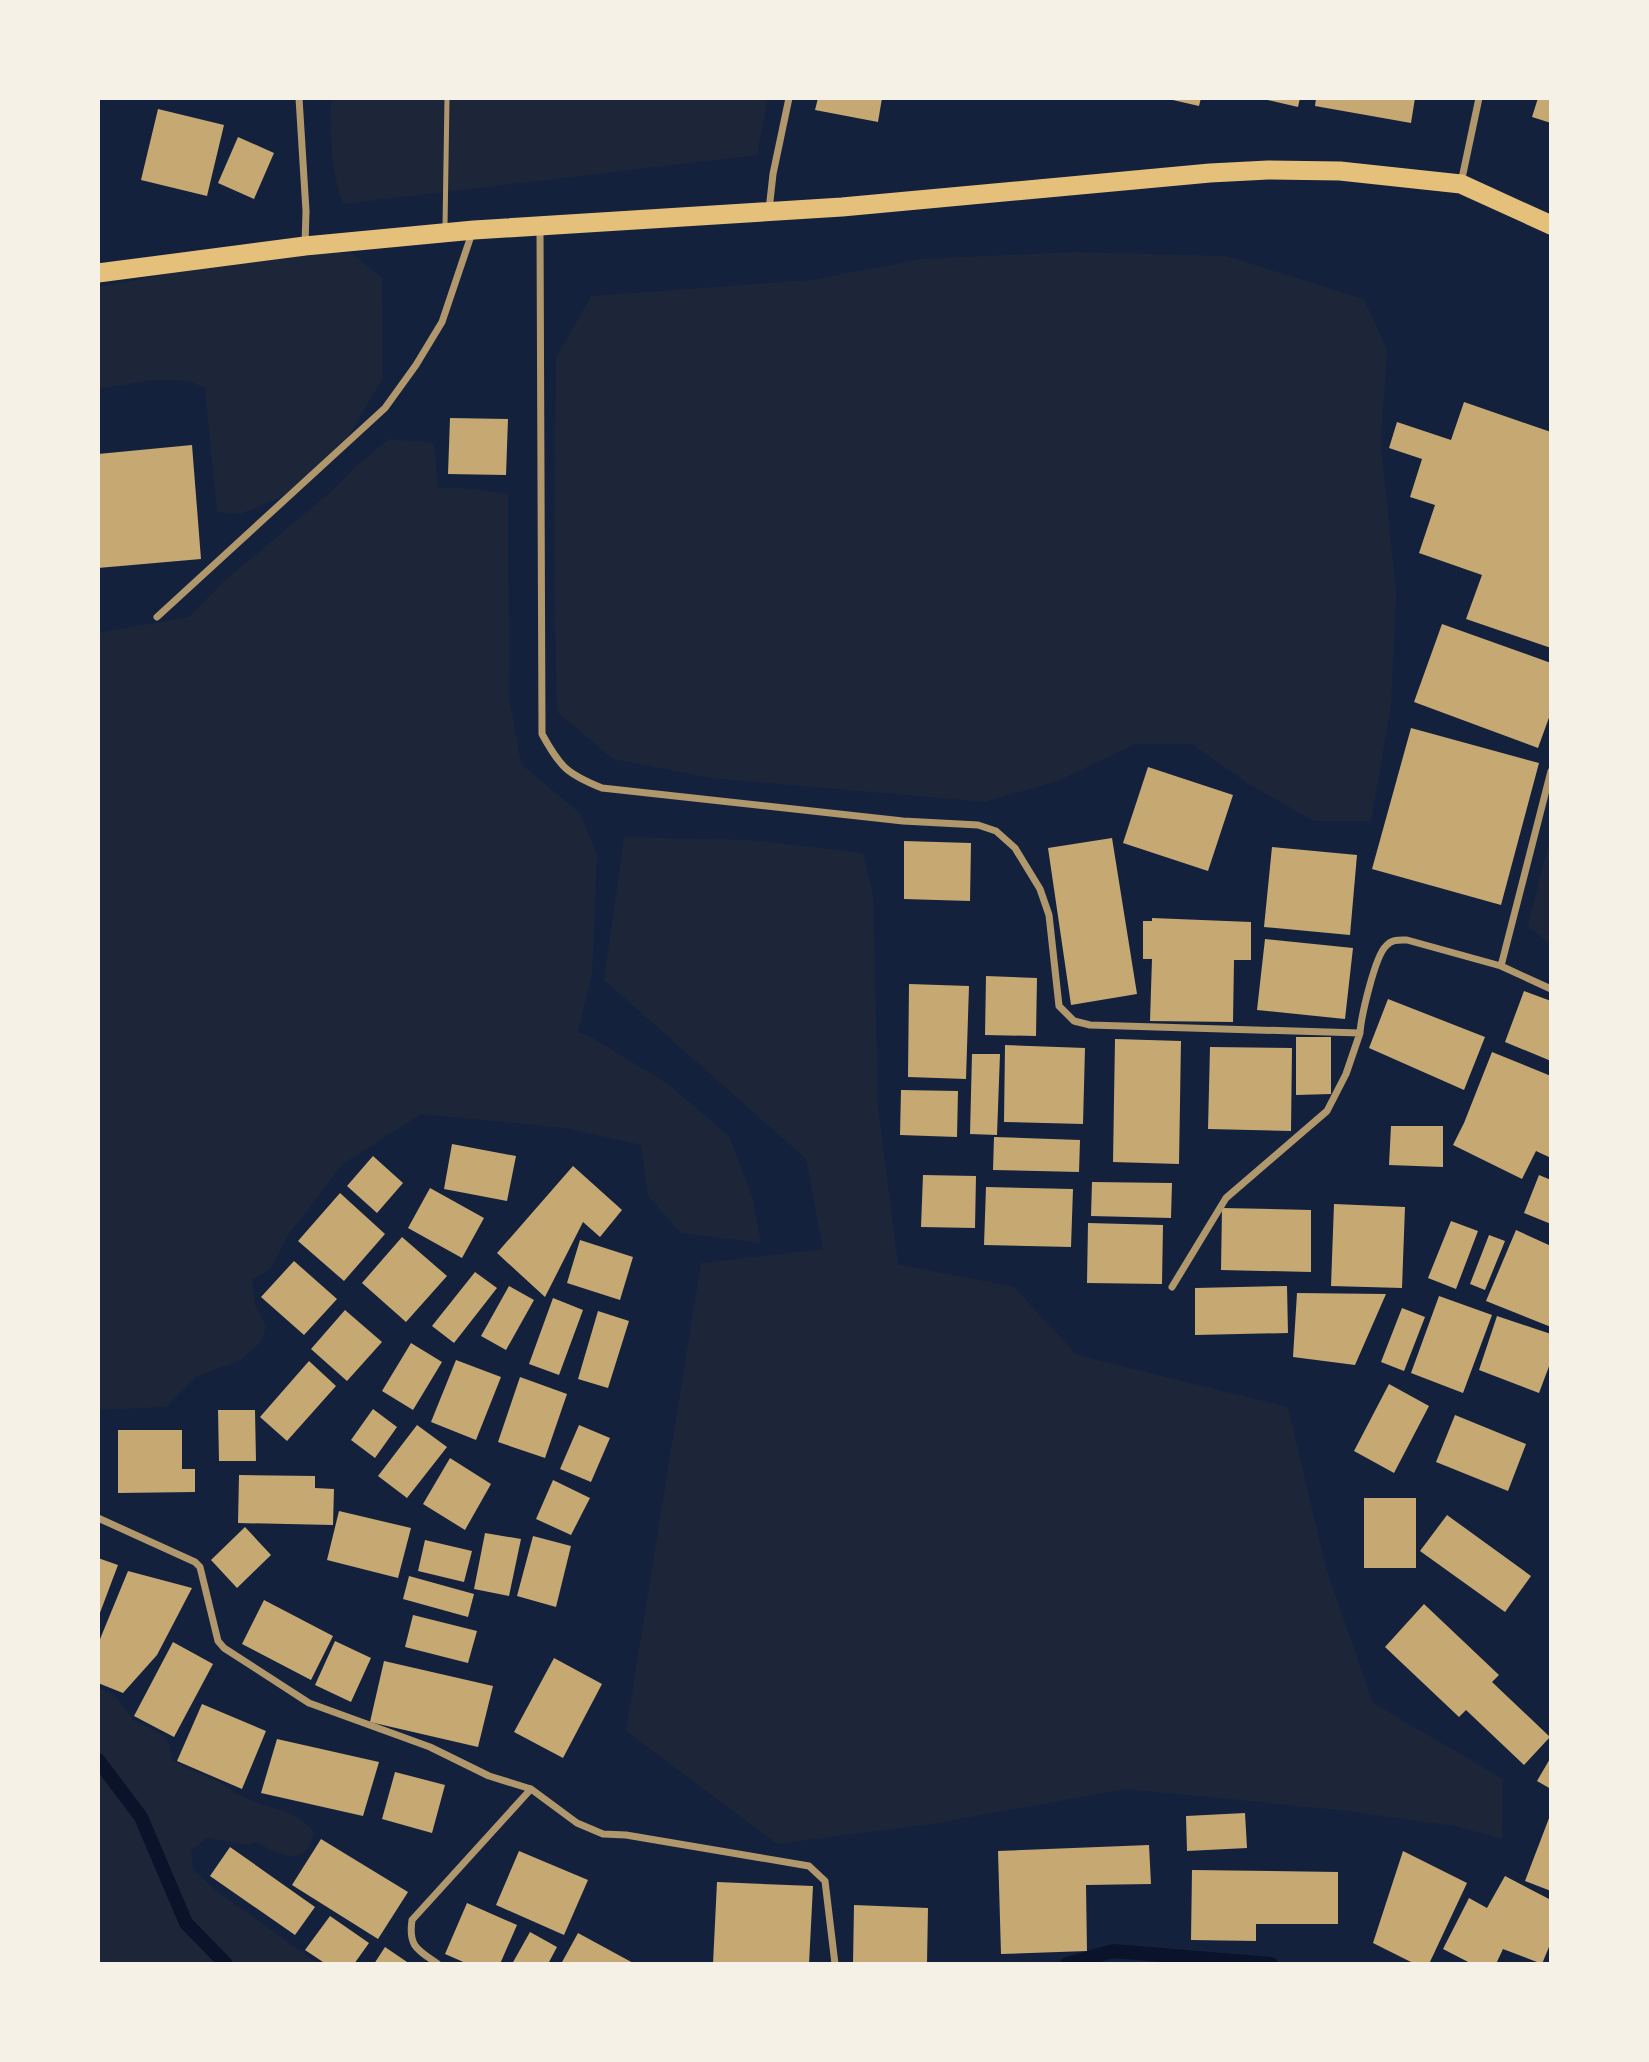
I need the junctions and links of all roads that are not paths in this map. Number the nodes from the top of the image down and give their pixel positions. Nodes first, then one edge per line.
1 (299, 98) edge
2 (447, 98) edge
3 (789, 98) edge
4 (1479, 98) edge
5 (1461, 184) junction
6 (769, 211) junction
7 (540, 225) junction
8 (1551, 225) edge
9 (474, 230) junction
10 (445, 234) junction
11 (305, 246) junction
12 (98, 273) edge
13 (157, 617) dead end
14 (1551, 771) edge
15 (1501, 966) junction
16 (1551, 989) edge
17 (1360, 1033) junction
18 (1172, 1287) dead end
19 (98, 1518) edge
20 (531, 1789) junction
21 (438, 1964) edge
22 (835, 1964) edge

1 - 11 street
2 - 10 lane
3 - 6 street
4 - 5 street
5 - 6 highway
5 - 8 highway
6 - 7 highway
7 - 9 highway
7 - 17 street
9 - 10 highway
9 - 13 street
10 - 11 highway
11 - 12 highway
14 - 15 street
15 - 16 street
15 - 17 street
17 - 18 street
19 - 20 street
20 - 21 street
20 - 22 street

